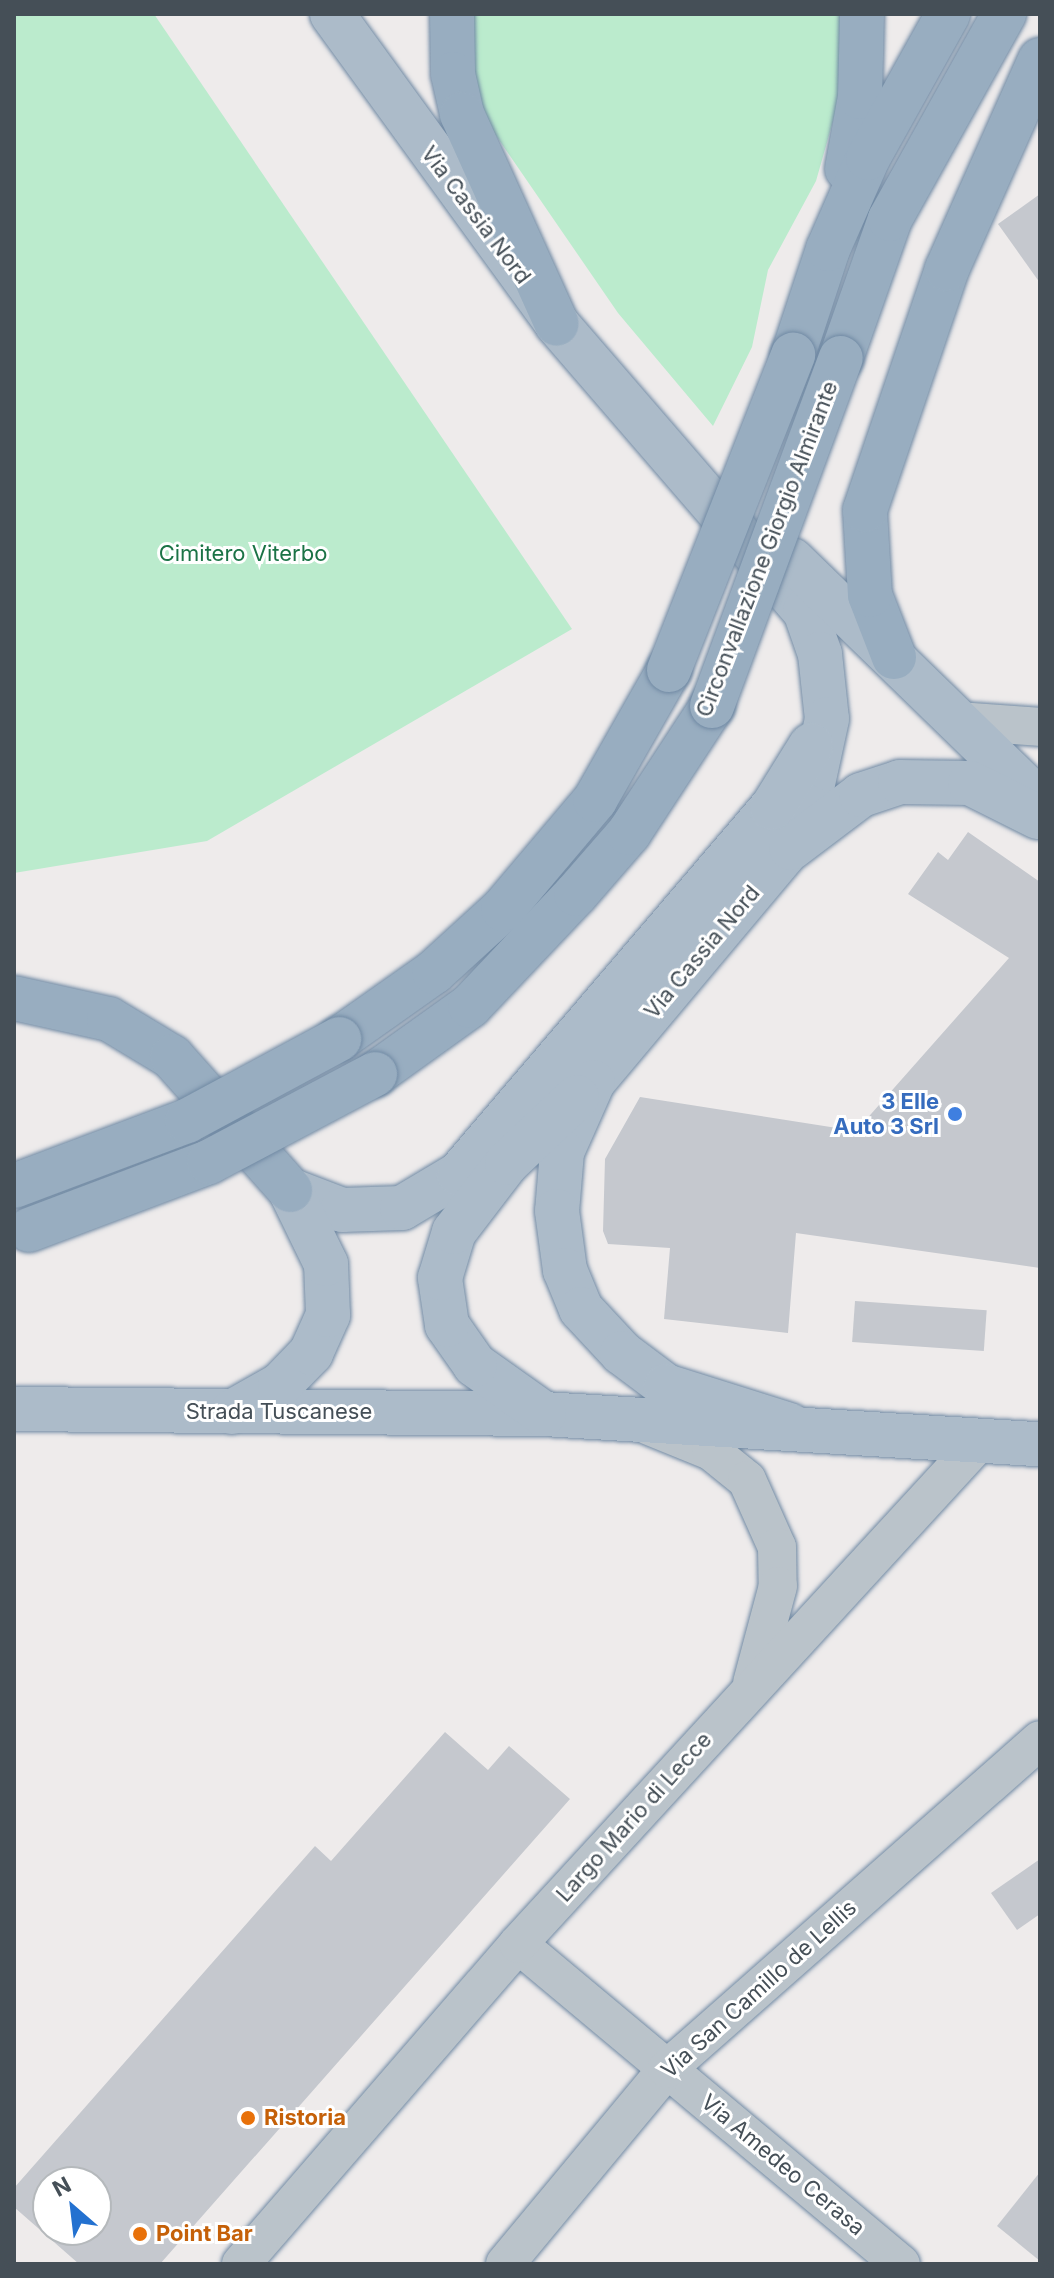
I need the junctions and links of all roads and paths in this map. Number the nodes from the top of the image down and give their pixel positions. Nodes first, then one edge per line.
1 (332, 14) edge
2 (452, 14) edge
3 (862, 14) edge
4 (948, 14) edge
5 (1004, 14) edge
6 (1040, 60) edge
7 (828, 249) junction
8 (557, 324) junction
9 (629, 408) junction
10 (894, 657) junction
11 (827, 719) junction
12 (959, 721) junction
13 (1040, 727) edge
14 (1040, 801) edge
15 (1040, 818) edge
16 (785, 853) junction
17 (14, 998) edge
18 (593, 1082) junction
19 (14, 1186) edge
20 (290, 1190) junction
21 (22, 1233) edge
22 (14, 1409) edge
23 (232, 1412) junction
24 (544, 1414) junction
25 (632, 1419) junction
26 (790, 1425) junction
27 (980, 1441) junction
28 (1040, 1444) edge
29 (750, 1690) junction
30 (1040, 1740) edge
31 (518, 1944) junction
32 (667, 2069) junction
33 (241, 2264) edge
34 (505, 2264) edge
35 (901, 2264) edge

1 - 8 main road, Via Cassia Nord
2 - 8 highway
3 - 7 highway
4 - 7 highway, Circonvallazione Giorgio Almirante
5 - 21 highway, Circonvallazione Giorgio Almirante, bridge
6 - 10 highway
7 - 19 highway, Circonvallazione Giorgio Almirante, bridge
8 - 9 main road, Via Cassia Nord
9 - 10 main road, Via Cassia Nord
9 - 11 main road, Via Cassia Nord
10 - 12 main road, Via Cassia Nord
11 - 16 main road, Via Cassia Nord
11 - 20 main road
12 - 13 street
12 - 14 main road, Via Cassia Nord
15 - 16 main road
16 - 18 main road, Via Cassia Nord
17 - 20 highway
18 - 24 main road
18 - 26 main road, Via Cassia Nord
20 - 23 main road
22 - 23 main road, Strada Tuscanese
23 - 24 main road, Strada Tuscanese
24 - 25 main road, Via Cassia Nord
25 - 26 main road, Via Cassia Nord
25 - 29 street, Largo Mario di Lecce
26 - 27 main road, Via Cassia Nord
27 - 28 main road, Via Cassia Nord
27 - 29 street, Largo Mario di Lecce
29 - 31 street, Largo Mario di Lecce
30 - 32 street, Via San Camillo de Lellis
31 - 32 street, Via Amedeo Cerasa
31 - 33 street, Largo Mario di Lecce
32 - 34 street, Via San Camillo de Lellis
32 - 35 street, Via Amedeo Cerasa

